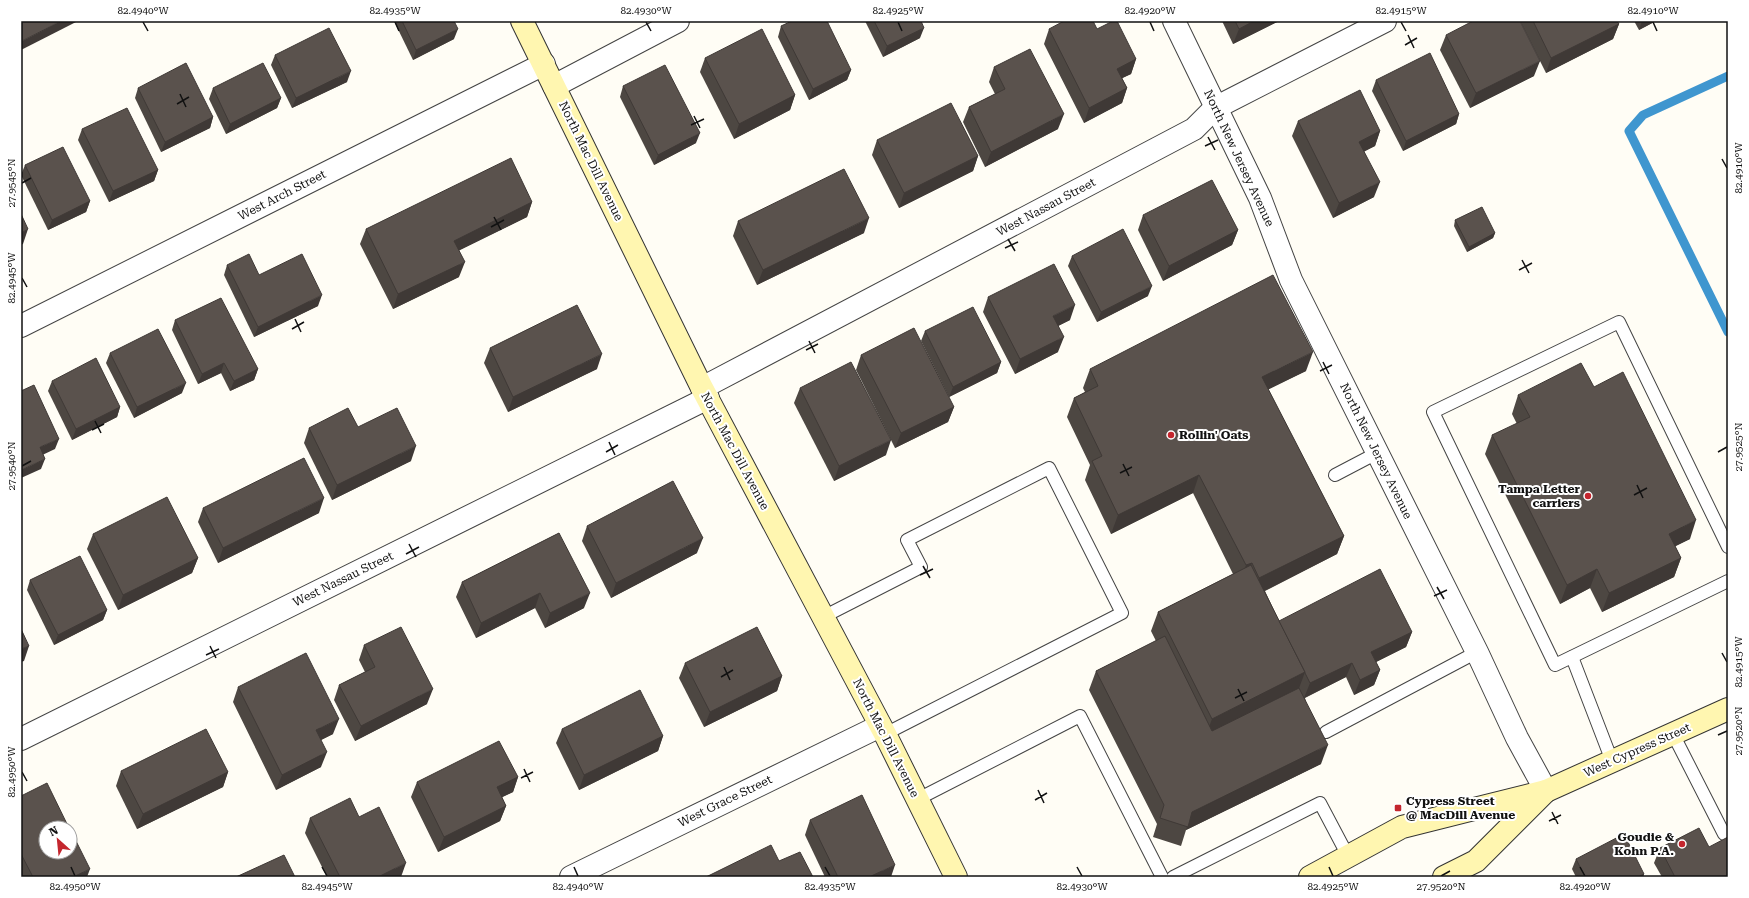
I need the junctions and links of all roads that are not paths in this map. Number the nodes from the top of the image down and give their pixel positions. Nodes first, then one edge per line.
1 (522, 21) edge
2 (678, 21) edge
3 (1174, 21) edge
4 (1385, 21) edge
5 (544, 64) junction
6 (554, 86) junction
7 (1215, 108) junction
8 (21, 326) edge
9 (705, 393) junction
10 (1377, 453) junction
11 (1334, 475) dead end
12 (1728, 548) edge
13 (1728, 581) edge
14 (823, 616) junction
15 (1476, 652) junction
16 (1572, 656) junction
17 (1728, 709) edge
18 (883, 730) junction
19 (1326, 732) dead end
20 (1673, 734) junction
21 (21, 739) edge
22 (1612, 761) junction
23 (1546, 791) junction
24 (918, 799) junction
25 (1724, 834) dead end
26 (1348, 856) junction
27 (571, 877) edge
28 (956, 877) edge
29 (1162, 877) edge
30 (1173, 877) edge
31 (1310, 877) edge
32 (1444, 877) edge

1 - 5 street, North Mac Dill Avenue
2 - 6 street
3 - 7 street, North New Jersey Avenue
4 - 7 street, West Nassau Street
5 - 6 street, North Mac Dill Avenue
5 - 8 street, West Arch Street
6 - 9 street, North Mac Dill Avenue
7 - 9 street, West Nassau Street
7 - 10 street, North New Jersey Avenue
9 - 14 street, North Mac Dill Avenue
9 - 21 street, West Nassau Street
10 - 11 lane
10 - 15 street, North New Jersey Avenue
12 - 16 lane
13 - 16 lane
14 - 18 street, North Mac Dill Avenue
14 - 18 lane
15 - 19 lane
15 - 23 street, North New Jersey Avenue
16 - 22 lane
17 - 20 street, West Cypress Street
18 - 24 street, North Mac Dill Avenue
18 - 27 street, West Grace Street
20 - 22 street, West Cypress Street
20 - 25 lane
22 - 23 street, West Cypress Street
23 - 26 street, West Cypress Street
23 - 32 street, West Cypress Street
24 - 28 street, North Mac Dill Avenue
24 - 29 lane
26 - 30 lane
26 - 31 street, West Cypress Street

